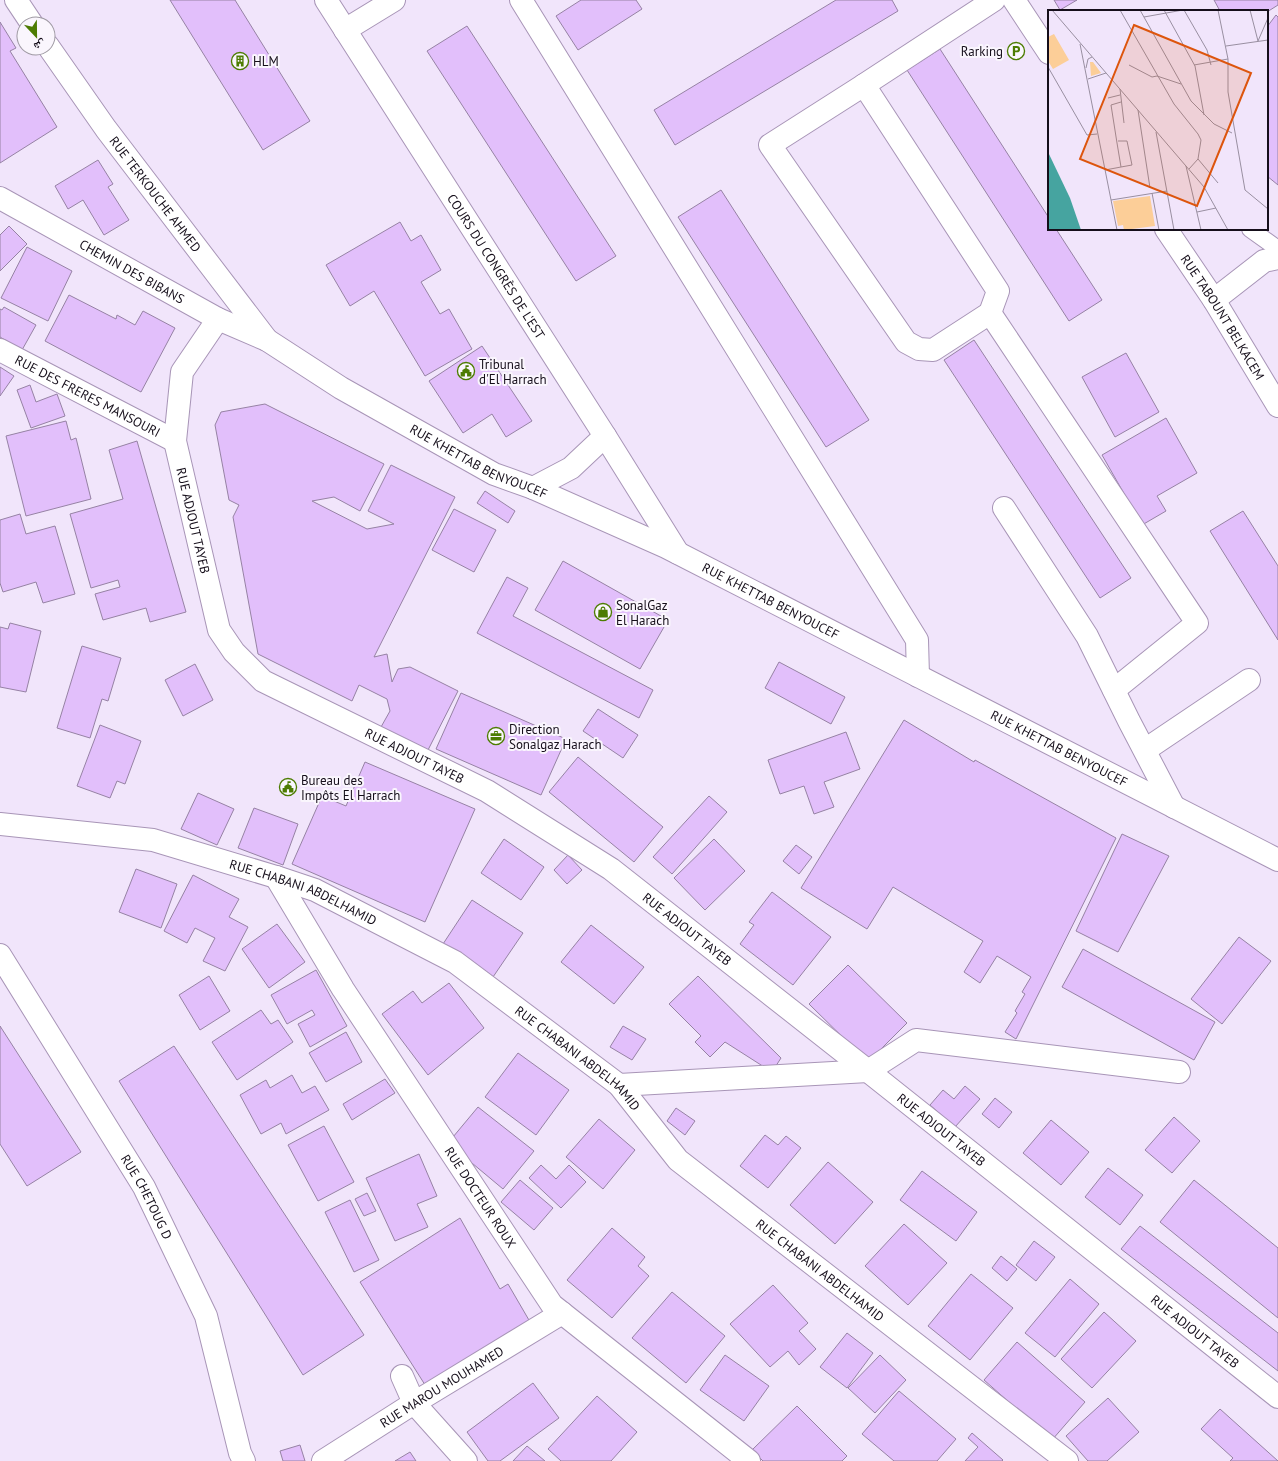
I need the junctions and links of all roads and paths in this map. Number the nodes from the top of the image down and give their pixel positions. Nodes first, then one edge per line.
1 (16, 0) edge
2 (326, 0) edge
3 (394, 0) edge
4 (521, 0) edge
5 (994, 0) edge
6 (1014, 0) edge
7 (27, 16) edge
8 (345, 30) junction
9 (1048, 51) edge
10 (55, 56) edge
11 (864, 85) junction
12 (0, 198) edge
13 (1167, 230) edge
14 (1251, 230) edge
15 (1278, 249) edge
16 (1278, 258) edge
17 (1214, 300) junction
18 (990, 313) junction
19 (218, 319) junction
20 (266, 340) junction
21 (0, 350) edge
22 (1278, 406) edge
23 (605, 436) junction
24 (175, 441) junction
25 (533, 488) junction
26 (1004, 508) dead end
27 (678, 553) junction
28 (918, 676) junction
29 (1249, 680) dead end
30 (1114, 690) junction
31 (1145, 750) junction
32 (1174, 807) junction
33 (0, 824) edge
34 (1278, 860) edge
35 (276, 877) junction
36 (0, 955) edge
37 (868, 1071) junction
38 (1180, 1072) dead end
39 (620, 1085) junction
40 (562, 1313) junction
41 (402, 1376) dead end
42 (1278, 1397) edge
43 (414, 1403) junction
44 (244, 1461) edge
45 (322, 1461) edge
46 (466, 1461) edge
47 (749, 1461) edge
48 (1067, 1461) edge

1 - 7 street
2 - 8 street, COURS DU CONGRÈS DE L'EST
3 - 8 street
4 - 28 street
5 - 11 street
6 - 9 street
8 - 23 street, COURS DU CONGRÈS DE L'EST
10 - 20 street, RUE TERKOUCHE AHMED
11 - 18 street
11 - 18 street
12 - 19 street, CHEMIN DES BIBANS
13 - 17 street, RUE TABOUNT BELKACEM
14 - 15 lane
16 - 17 street
17 - 22 street, RUE TABOUNT BELKACEM
18 - 30 street
19 - 20 street, CHEMIN DES BIBANS
19 - 24 street, RUE ADJOUT TAYEB
20 - 25 street, RUE KHETTAB BENYOUCEF
21 - 24 street, RUE DES FRERES MANSOURI
23 - 25 street
23 - 27 street, COURS DU CONGRÈS DE L'EST
24 - 37 street, RUE ADJOUT TAYEB
25 - 27 street, RUE KHETTAB BENYOUCEF
26 - 30 street
27 - 28 street, RUE KHETTAB BENYOUCEF
28 - 32 street, RUE KHETTAB BENYOUCEF
29 - 31 street
30 - 31 street
31 - 32 street
32 - 34 street, RUE KHETTAB BENYOUCEF
33 - 35 street, RUE CHABANI ABDELHAMID
35 - 39 street, RUE CHABANI ABDELHAMID
35 - 40 street, RUE DOCTEUR ROUX
36 - 44 street, RUE CHETOUG D
37 - 38 street
37 - 39 street
37 - 42 street, RUE ADJOUT TAYEB
39 - 48 street, RUE CHABANI ABDELHAMID
40 - 43 street, RUE MAROU MOUHAMED
40 - 47 street, RUE DOCTEUR ROUX
41 - 43 street
43 - 45 street, RUE MAROU MOUHAMED
43 - 46 street

